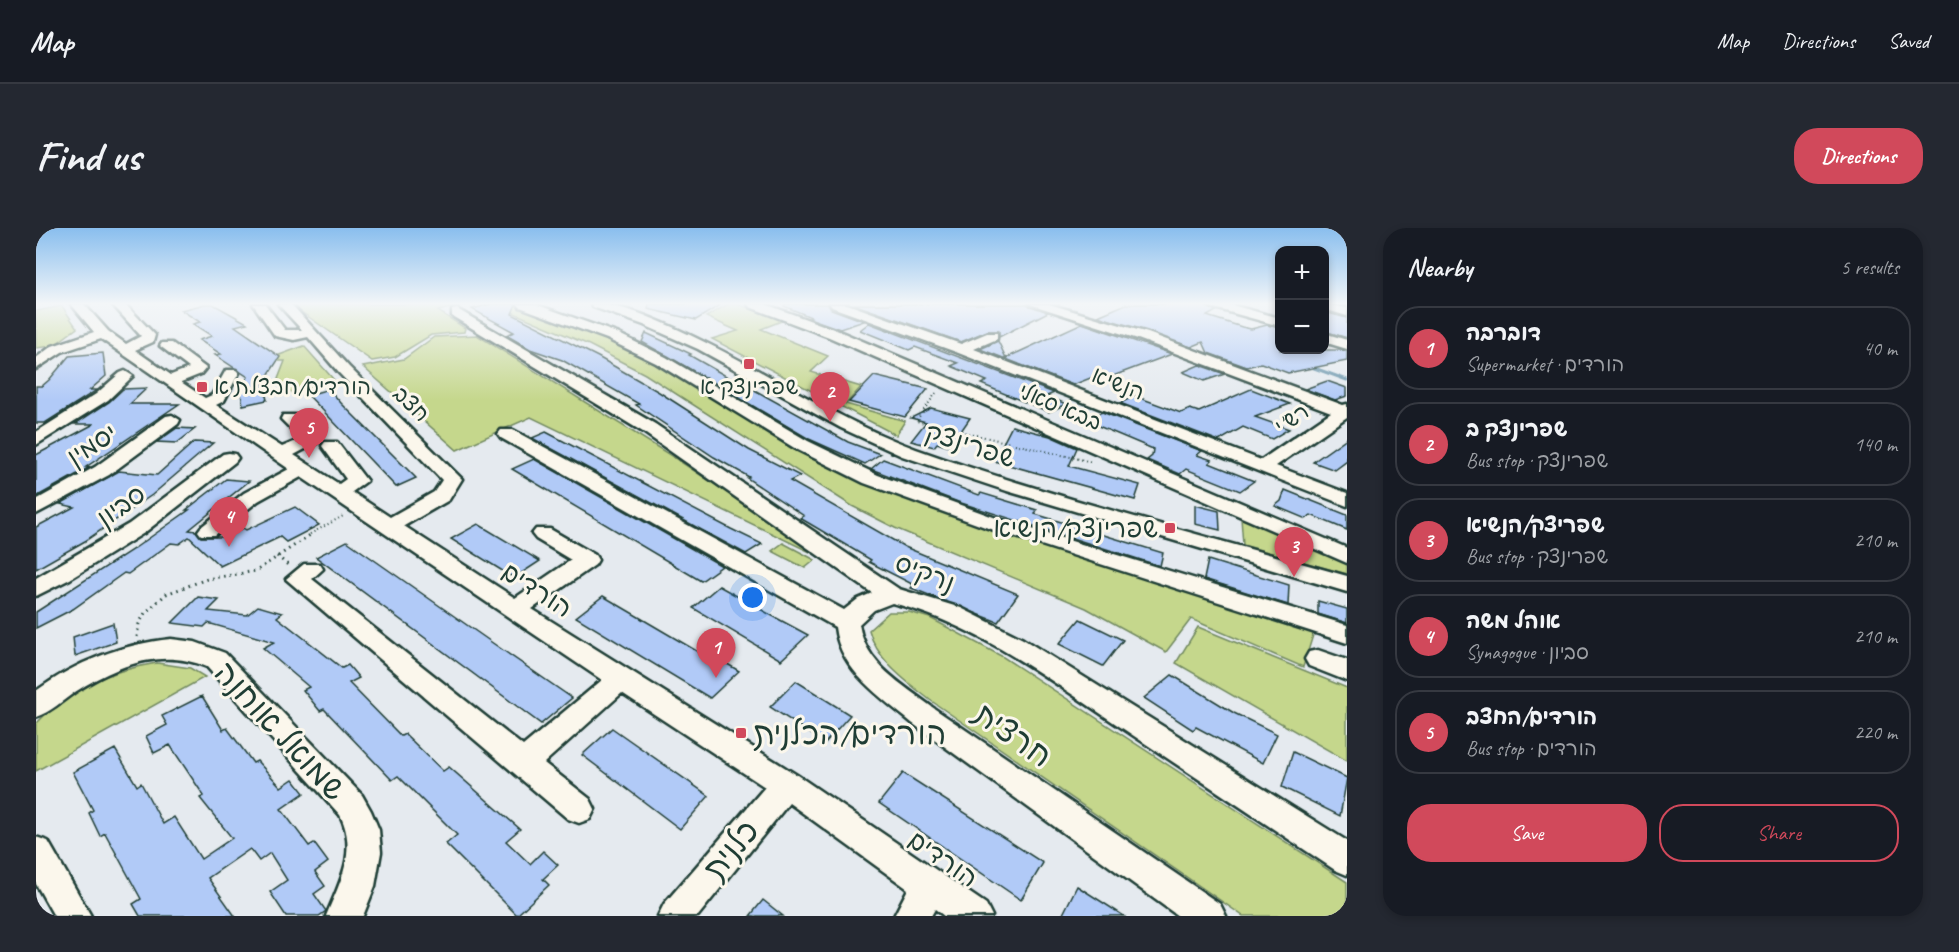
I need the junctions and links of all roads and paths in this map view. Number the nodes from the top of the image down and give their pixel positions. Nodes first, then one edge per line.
1 (97, 336) edge
2 (106, 336) edge
3 (148, 336) edge
4 (315, 336) edge
5 (496, 336) edge
6 (612, 336) edge
7 (681, 336) edge
8 (825, 336) edge
9 (926, 336) edge
10 (992, 336) dead end
11 (1139, 336) edge
12 (1329, 340) edge
13 (1347, 345) edge
14 (167, 346) dead end
15 (961, 349) junction
16 (124, 350) junction
17 (36, 365) edge
18 (231, 373) dead end
19 (125, 376) dead end
20 (169, 381) junction
21 (945, 382) junction
22 (204, 404) junction
23 (1346, 410) edge
24 (289, 419) dead end
25 (172, 420) dead end
26 (507, 434) dead end
27 (36, 440) edge
28 (331, 446) dead end
29 (281, 454) junction
30 (229, 458) dead end
31 (1098, 464) dead end
32 (1264, 466) junction
33 (304, 468) junction
34 (338, 492) junction
35 (1347, 500) edge
36 (361, 507) junction
37 (36, 508) edge
38 (389, 526) junction
39 (208, 531) dead end
40 (543, 534) dead end
41 (1347, 556) edge
42 (312, 569) dead end
43 (1347, 584) edge
44 (36, 588) edge
45 (891, 595) junction
46 (515, 609) junction
47 (847, 623) junction
48 (1347, 634) edge
49 (135, 654) junction
50 (1318, 659) dead end
51 (1347, 671) edge
52 (621, 679) junction
53 (36, 706) edge
54 (523, 764) junction
55 (786, 784) junction
56 (579, 809) dead end
57 (36, 852) edge
58 (1347, 859) edge
59 (929, 885) junction
60 (73, 916) edge
61 (344, 916) edge
62 (676, 916) edge
63 (912, 916) edge
64 (974, 916) edge
65 (1208, 916) edge

1 - 17 street
2 - 16 street, הורדים
3 - 16 street
4 - 38 street, חצב
5 - 45 street, נרקיס
6 - 48 street
7 - 43 street, שפרינצק
8 - 21 street, בבא סאלי
9 - 15 street, הנשיא
10 - 15 street
11 - 23 street
12 - 13 street
14 - 20 street
15 - 32 street, הנשיא
16 - 20 street, הורדים
18 - 22 street
19 - 27 street
20 - 22 street, הורדים
21 - 31 path
21 - 41 street, בבא סאלי
22 - 29 street, הורדים
23 - 32 street, רש"י
24 - 29 street
25 - 37 street, יסמין
26 - 47 street
28 - 34 street
29 - 33 street, הורדים
30 - 44 street, סביון
32 - 35 street, הנשיא
33 - 34 street, הורדים
33 - 39 street
34 - 36 street, הורדים
36 - 38 street, הורדים
36 - 49 path
38 - 46 street, הורדים
40 - 46 street
42 - 54 street
45 - 47 street
45 - 58 street, נרקיס
46 - 52 street, הורדים
47 - 65 street, חרצית
49 - 53 street, שמואל אוחנה
49 - 61 street, שמואל אוחנה
50 - 51 street
52 - 54 street
52 - 55 street, הורדים
54 - 56 street
55 - 59 street, הורדים
55 - 62 street, כלנית
57 - 60 street
59 - 63 street
59 - 64 street, הורדים

